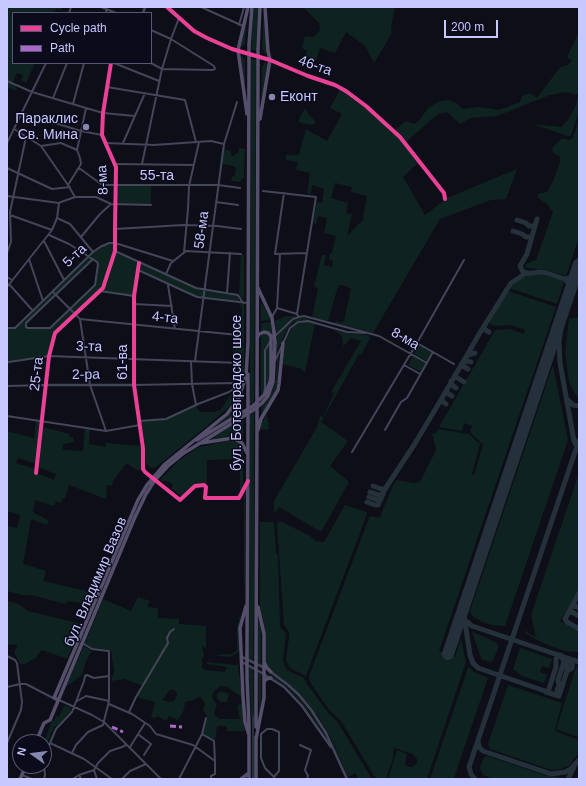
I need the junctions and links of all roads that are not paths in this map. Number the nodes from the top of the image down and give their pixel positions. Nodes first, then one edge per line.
1 (101, 7) edge
2 (167, 7) edge
3 (201, 7) edge
4 (244, 7) edge
5 (248, 7) edge
6 (252, 7) edge
7 (260, 7) edge
8 (265, 7) edge
9 (107, 11) edge
10 (180, 18) junction
11 (241, 25) junction
12 (152, 30) edge
13 (171, 39) junction
14 (238, 50) junction
15 (270, 60) junction
16 (46, 64) edge
17 (66, 64) edge
18 (84, 64) edge
19 (111, 64) edge
20 (116, 64) edge
21 (152, 64) edge
22 (162, 69) junction
23 (7, 81) edge
24 (159, 81) junction
25 (107, 87) junction
26 (32, 92) junction
27 (145, 93) junction
28 (157, 95) junction
29 (53, 98) junction
30 (237, 102) dead end
31 (73, 104) junction
32 (86, 108) junction
33 (22, 112) junction
34 (103, 112) junction
35 (135, 116) junction
36 (249, 124) junction
37 (258, 126) junction
38 (14, 129) junction
39 (81, 131) junction
40 (102, 135) junction
41 (26, 137) junction
42 (198, 142) junction
43 (7, 143) edge
44 (105, 143) junction
45 (123, 143) junction
46 (224, 144) junction
47 (146, 145) junction
48 (41, 146) junction
49 (77, 150) junction
50 (116, 164) junction
51 (142, 164) junction
52 (193, 165) junction
53 (7, 168) edge
54 (80, 168) junction
55 (18, 173) junction
56 (116, 185) junction
57 (218, 185) junction
58 (69, 186) junction
59 (189, 186) junction
60 (240, 188) dead end
61 (263, 191) dead end
62 (284, 193) junction
63 (7, 196) edge
64 (13, 197) junction
65 (75, 197) junction
66 (445, 199) dead end
67 (216, 202) junction
68 (59, 204) junction
69 (111, 204) junction
70 (115, 205) junction
71 (151, 205) dead end
72 (238, 205) dead end
73 (10, 215) junction
74 (57, 218) junction
75 (186, 225) junction
76 (213, 226) junction
77 (115, 229) junction
78 (241, 229) dead end
79 (52, 230) junction
80 (48, 235) junction
81 (81, 237) junction
82 (44, 241) junction
83 (115, 243) junction
84 (115, 251) junction
85 (93, 252) junction
86 (184, 252) junction
87 (209, 252) junction
88 (230, 252) junction
89 (7, 253) edge
90 (307, 253) junction
91 (241, 254) dead end
92 (280, 254) junction
93 (88, 257) junction
94 (29, 259) junction
95 (93, 259) junction
96 (464, 260) dead end
97 (173, 261) junction
98 (139, 263) junction
99 (138, 270) junction
100 (166, 274) junction
101 (7, 277) edge
102 (12, 280) junction
103 (64, 280) junction
104 (9, 284) junction
105 (168, 284) junction
106 (257, 286) junction
107 (7, 287) edge
108 (204, 290) junction
109 (100, 291) junction
110 (53, 292) junction
111 (227, 293) junction
112 (56, 295) junction
113 (134, 296) junction
114 (202, 298) junction
115 (43, 301) junction
116 (243, 302) junction
117 (248, 303) junction
118 (134, 304) junction
119 (172, 306) junction
120 (267, 308) junction
121 (70, 309) junction
122 (276, 309) junction
123 (33, 311) junction
124 (76, 314) junction
125 (298, 316) junction
126 (272, 318) junction
127 (80, 319) junction
128 (318, 320) junction
129 (318, 323) junction
130 (134, 324) junction
131 (7, 328) edge
132 (175, 329) junction
133 (198, 331) junction
134 (275, 333) junction
135 (372, 334) junction
136 (256, 341) junction
137 (248, 342) junction
138 (283, 343) junction
139 (417, 343) junction
140 (238, 345) dead end
141 (433, 352) junction
142 (411, 354) junction
143 (49, 356) junction
144 (86, 357) junction
145 (134, 359) junction
146 (191, 361) junction
147 (194, 361) junction
148 (10, 362) dead end
149 (275, 362) junction
150 (240, 363) dead end
151 (427, 363) junction
152 (454, 364) dead end
153 (404, 365) junction
154 (421, 375) junction
155 (90, 384) junction
156 (192, 384) junction
157 (46, 385) junction
158 (134, 385) junction
159 (7, 386) edge
160 (196, 405) junction
161 (7, 416) edge
162 (139, 421) junction
163 (43, 422) junction
164 (140, 425) junction
165 (385, 430) dead end
166 (106, 431) junction
167 (256, 437) junction
168 (198, 444) junction
169 (186, 446) junction
170 (352, 452) dead end
171 (248, 456) junction
172 (36, 473) dead end
173 (154, 479) junction
174 (248, 481) junction
175 (247, 593) junction
176 (256, 598) junction
177 (174, 629) dead end
178 (84, 644) dead end
179 (7, 656) edge
180 (242, 657) junction
181 (263, 660) junction
182 (242, 662) junction
183 (263, 668) junction
184 (256, 669) junction
185 (271, 672) junction
186 (263, 674) junction
187 (109, 676) junction
188 (271, 678) junction
189 (264, 683) junction
190 (20, 684) junction
191 (7, 687) edge
192 (56, 699) junction
193 (76, 702) junction
194 (109, 703) junction
195 (74, 706) junction
196 (129, 712) junction
197 (206, 718) dead end
198 (104, 722) junction
199 (145, 723) junction
200 (39, 734) edge
201 (202, 734) junction
202 (139, 735) junction
203 (249, 735) junction
204 (52, 739) edge
205 (256, 739) junction
206 (7, 743) edge
207 (52, 744) edge
208 (126, 745) junction
209 (300, 745) dead end
210 (196, 747) junction
211 (130, 748) junction
212 (72, 753) junction
213 (335, 753) junction
214 (144, 755) dead end
215 (215, 761) junction
216 (146, 764) junction
217 (96, 766) junction
218 (94, 770) junction
219 (249, 773) junction
220 (79, 775) junction
221 (158, 776) junction
222 (21, 777) edge
223 (274, 778) edge
224 (32, 779) edge
225 (73, 779) edge
226 (81, 779) edge
227 (97, 779) edge
228 (112, 779) edge
229 (122, 779) edge
230 (155, 779) edge
231 (161, 779) edge
232 (179, 779) edge
233 (211, 779) edge
234 (241, 779) edge
235 (249, 779) edge
236 (256, 779) edge
237 (307, 779) edge
238 (347, 779) edge

1 - 9 street
2 - 10 street, 46-та
3 - 11 street
4 - 11 street
5 - 11 main road
6 - 36 main road, бул. Ботевградско шосе, bridge
7 - 37 main road, бул. Ботевградско шосе, bridge
8 - 15 main road
10 - 13 street
10 - 14 street, 46-та
11 - 14 main road
12 - 13 street
13 - 22 street
13 - 22 street
14 - 15 street, 46-та
14 - 36 main road
15 - 37 main road
15 - 66 street, 46-та
16 - 26 street
17 - 29 street
18 - 31 street
19 - 25 street, 8-ма
20 - 24 street
21 - 22 street
22 - 24 street
23 - 26 street
24 - 28 street
25 - 27 street
25 - 34 street, 8-ма
26 - 29 street
26 - 33 street
27 - 28 street
27 - 35 street
28 - 42 street
28 - 47 street
29 - 31 street
30 - 46 street, 58-ма
31 - 32 street
32 - 34 street
32 - 39 street
33 - 38 street
33 - 39 street
34 - 35 street
34 - 40 street, 8-ма
35 - 45 street
36 - 117 main road, бул. Ботевградско шосе
37 - 106 main road, бул. Ботевградско шосе
38 - 41 street
38 - 43 street
39 - 40 street
39 - 49 street
40 - 44 street, 8-ма
41 - 48 street
41 - 55 street
42 - 46 street
42 - 47 street
42 - 52 street
44 - 45 street
44 - 50 street, 8-ма
45 - 47 street
46 - 57 street, 58-ма
47 - 51 street
48 - 49 street
48 - 58 street
49 - 54 street
50 - 51 street
50 - 56 street, 8-ма
51 - 52 street
52 - 59 street
53 - 55 street
54 - 56 street, 55-та
54 - 58 street
55 - 58 street
55 - 64 street
56 - 59 street, 55-та
56 - 70 street, 8-ма
57 - 59 street, 55-та
57 - 60 street, 55-та
57 - 67 street, 58-ма
58 - 65 street
59 - 75 street
61 - 62 street
62 - 90 street
62 - 92 street
63 - 64 street
64 - 68 street
64 - 73 street
65 - 68 street
65 - 69 street
67 - 72 street
67 - 76 street, 58-ма
68 - 74 street
69 - 70 street
69 - 81 street
70 - 71 street
70 - 77 street, 8-ма
73 - 79 street
73 - 89 street
74 - 79 street
74 - 81 street
75 - 76 street
75 - 77 street
75 - 86 street
76 - 78 street
76 - 87 street, 58-ма
77 - 83 street, 8-ма
79 - 80 street
80 - 82 street
80 - 93 street
81 - 85 street
82 - 94 street
82 - 103 street
83 - 84 street, 8-ма
83 - 85 street, 5-та
83 - 97 street
84 - 98 street
84 - 109 street, 25-та
85 - 93 street, 5-та
86 - 87 street
86 - 97 street
87 - 88 street
87 - 108 street, 58-ма
88 - 91 street
88 - 111 street
90 - 92 street
90 - 125 street
92 - 122 street
93 - 95 street
93 - 103 street, 5-та
94 - 102 street
94 - 115 street
95 - 112 street, 5-та
95 - 121 street, 5-та
96 - 139 street
97 - 100 street
98 - 99 street, 61-ва
98 - 100 street
99 - 105 street
99 - 113 street, 61-ва
100 - 108 street
101 - 102 street
102 - 104 street
103 - 110 street, 5-та
104 - 107 street
104 - 123 street
105 - 114 street
105 - 119 street
106 - 120 main road, бул. Владимир Вазов
106 - 136 main road, бул. Ботевградско шосе
108 - 111 street
108 - 114 street, 58-ма
109 - 113 street
109 - 124 street, 25-та
110 - 112 street
110 - 115 street, 5-та
111 - 116 street
112 - 121 street
112 - 121 street, 5-та
113 - 118 street, 61-ва
114 - 116 street
114 - 133 street, 58-ма
115 - 123 street, 5-та
116 - 117 street
117 - 137 main road, бул. Ботевградско шосе
118 - 119 street
118 - 130 street, 61-ва
119 - 132 street
120 - 122 street, 8-ма
120 - 126 main road, бул. Владимир Вазов
121 - 124 street
122 - 125 street, 8-ма
122 - 126 street
123 - 131 street, 5-та
124 - 127 street
124 - 143 street, 25-та
125 - 128 street, 8-ма
125 - 134 street
126 - 134 main road, бул. Владимир Вазов
127 - 130 street, 4-та
127 - 144 street
128 - 129 street
128 - 135 street, 8-ма
129 - 135 street, 8-ма
129 - 138 street, 8-ма
130 - 132 street, 4-та
130 - 145 street, 61-ва
132 - 133 street, 4-та
133 - 140 street, 4-та
133 - 147 street, 58-ма
134 - 149 main road, бул. Владимир Вазов, bridge
135 - 142 street, 8-ма
136 - 167 main road, бул. Ботевградско шосе, bridge
136 - 169 main road, bridge
137 - 169 main road
137 - 171 main road, бул. Ботевградско шосе, bridge
138 - 149 street, 8-ма
138 - 167 main road
139 - 141 street
139 - 142 street
141 - 151 street
141 - 152 street
142 - 151 street, 8-ма
142 - 153 street
143 - 144 street, 3-та
143 - 148 street, 3-та
143 - 157 street, 25-та
144 - 145 street, 3-та
144 - 155 street
145 - 146 street, 3-та
145 - 158 street, 61-ва
146 - 147 street, 3-та
146 - 156 street
147 - 150 street, 3-та
149 - 168 main road, бул. Владимир Вазов
151 - 154 street
153 - 154 street
153 - 170 street
154 - 165 street
155 - 157 street, 2-ра
155 - 158 street, 2-ра
155 - 166 street
156 - 158 street, 2-ра
156 - 160 street
156 - 160 street, 2-ра
157 - 159 street, 2-ра
157 - 163 street, 25-та
158 - 162 street, 61-ва
160 - 162 street
161 - 163 street
162 - 164 street, 61-ва
163 - 166 street
163 - 172 street, 25-та
164 - 166 street
164 - 173 street, 61-ва
167 - 176 main road, бул. Ботевградско шосе
168 - 171 main road
168 - 173 main road, бул. Владимир Вазов
169 - 173 main road, бул. Владимир Вазов
171 - 174 main road, бул. Ботевградско шосе
173 - 174 street
173 - 192 main road, бул. Владимир Вазов
174 - 175 main road, бул. Ботевградско шосе
175 - 180 main road
175 - 203 main road, бул. Ботевградско шосе, bridge
176 - 181 main road
176 - 205 main road, бул. Ботевградско шосе, bridge
177 - 196 street
178 - 187 street
179 - 190 street
180 - 182 main road
180 - 183 street
181 - 183 main road
181 - 185 main road
182 - 184 street
182 - 203 main road
183 - 184 main road
183 - 185 street
183 - 186 main road
184 - 186 street
185 - 213 street
186 - 188 street
186 - 189 main road
187 - 193 street
187 - 194 street
188 - 189 main road
188 - 213 street
189 - 205 main road
190 - 191 street
190 - 192 street
190 - 206 street
192 - 195 street
192 - 200 main road, бул. Владимир Вазов
193 - 194 street
193 - 195 street
194 - 196 street
194 - 198 street
195 - 198 street
195 - 204 street
196 - 199 street
197 - 201 street
198 - 208 street
198 - 212 street
199 - 202 street
199 - 210 street
201 - 210 street
201 - 215 street
202 - 211 street
202 - 214 street
203 - 219 main road, бул. Ботевградско шосе
205 - 236 main road, бул. Ботевградско шосе
207 - 212 street
208 - 211 street
208 - 217 street
209 - 237 street
210 - 215 street
210 - 232 street
211 - 216 street
212 - 217 street
213 - 238 street
215 - 233 street
216 - 221 street
216 - 229 street
217 - 218 street
217 - 228 street
218 - 220 street
218 - 227 street
219 - 234 main road
219 - 235 main road, бул. Ботевградско шосе
220 - 225 street
220 - 226 street
221 - 230 street
221 - 231 street
222 - 224 street
223 - 223 street

